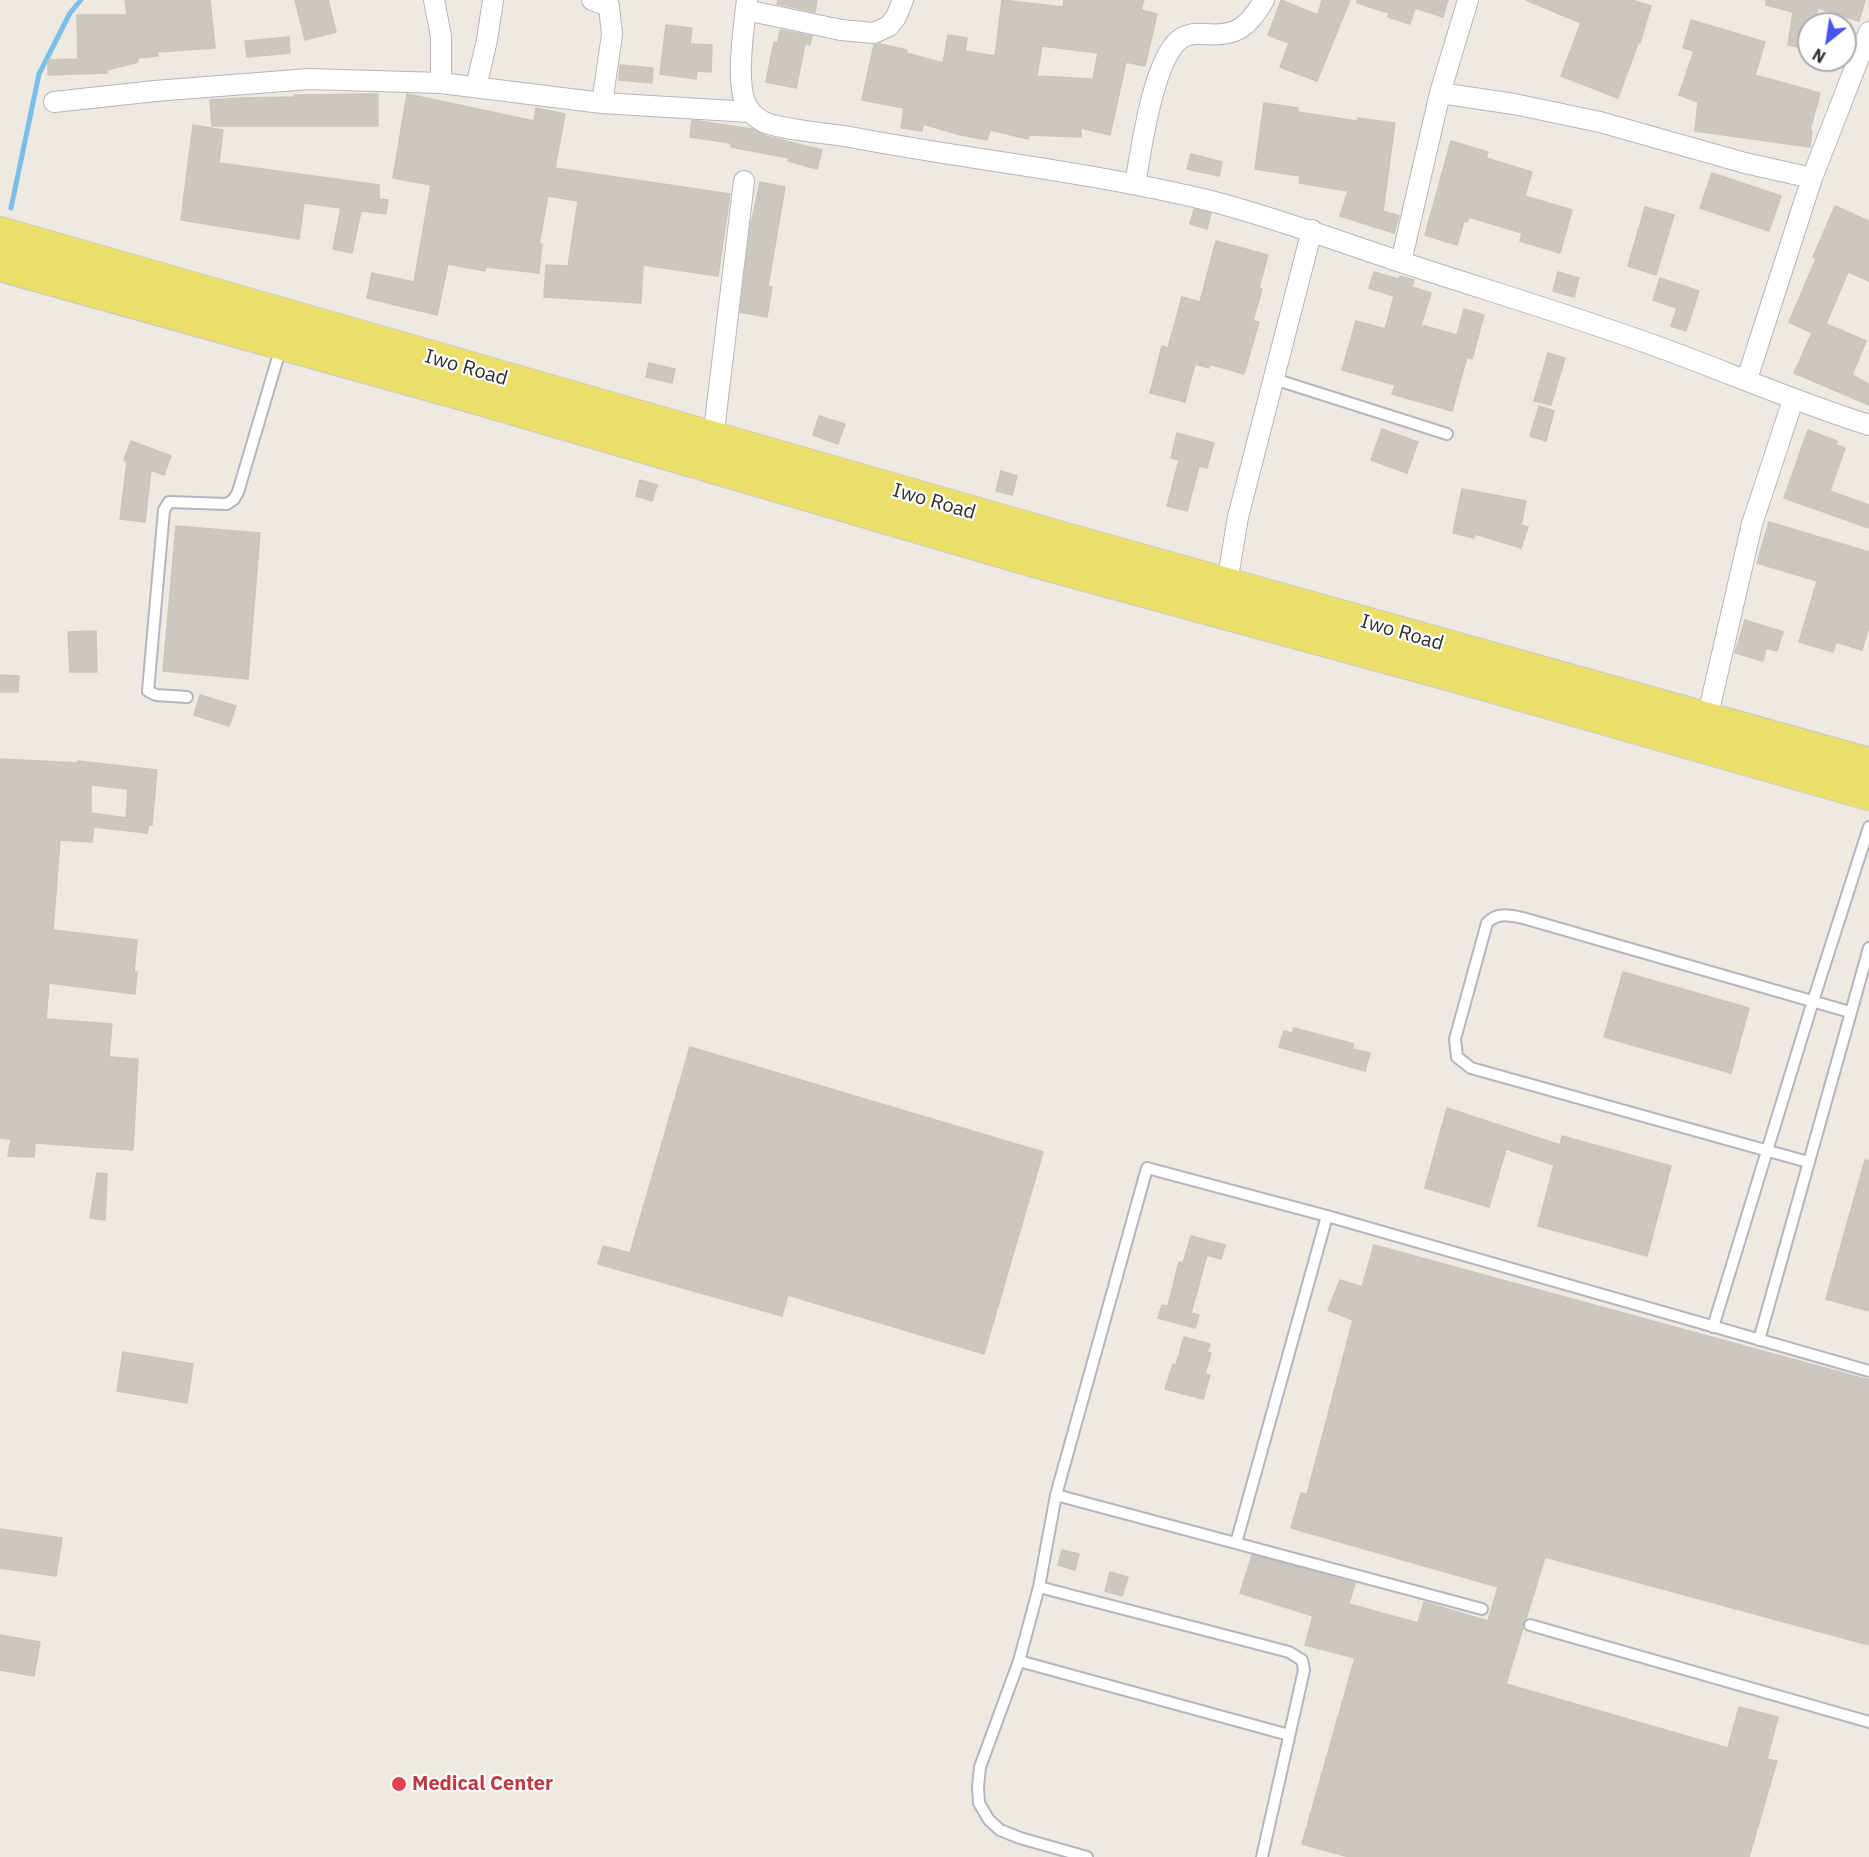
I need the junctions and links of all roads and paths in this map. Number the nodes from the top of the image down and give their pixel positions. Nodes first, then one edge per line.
1 (435, 0) edge
2 (493, 0) edge
3 (592, 0) edge
4 (903, 0) edge
5 (1264, 0) edge
6 (1468, 0) edge
7 (747, 5) edge
8 (1869, 32) edge
9 (441, 83) junction
10 (476, 87) junction
11 (1440, 93) junction
12 (54, 102) dead end
13 (602, 103) junction
14 (750, 112) junction
15 (1812, 178) junction
16 (744, 181) dead end
17 (1135, 184) junction
18 (1312, 230) junction
19 (0, 233) edge
20 (1401, 262) junction
21 (0, 265) edge
22 (282, 343) junction
23 (1274, 379) junction
24 (1747, 379) junction
25 (1793, 400) junction
26 (1869, 424) edge
27 (1447, 434) dead end
28 (713, 439) junction
29 (1168, 583) junction
30 (1227, 583) junction
31 (186, 697) dead end
32 (1707, 719) junction
33 (1869, 764) edge
34 (1869, 794) edge
35 (1869, 827) edge
36 (1869, 948) edge
37 (1813, 1001) junction
38 (1850, 1012) junction
39 (1767, 1151) junction
40 (1808, 1162) junction
41 (1326, 1216) junction
42 (1713, 1327) junction
43 (1759, 1340) junction
44 (1869, 1371) edge
45 (1056, 1495) junction
46 (1236, 1542) junction
47 (1039, 1587) junction
48 (1482, 1608) dead end
49 (1530, 1625) dead end
50 (1019, 1661) junction
51 (1869, 1722) edge
52 (1289, 1735) junction
53 (1087, 1857) edge
54 (1262, 1857) edge

1 - 9 street
2 - 10 street
3 - 13 street
4 - 7 street
5 - 17 street
6 - 11 street
7 - 14 street
8 - 15 street
9 - 10 street
9 - 12 street
10 - 13 street
11 - 15 street
11 - 20 street
13 - 14 street
14 - 17 street
15 - 24 street
16 - 28 street
17 - 18 street
18 - 20 street
18 - 23 street
19 - 28 main road, Iwo Road
20 - 24 street
21 - 22 main road, Iwo Road
22 - 29 main road, Iwo Road
22 - 31 lane
23 - 27 lane
23 - 30 street
24 - 25 street
25 - 26 street
25 - 32 street
28 - 29 main road, Iwo Road
29 - 30 main road, Iwo Road
29 - 34 main road, Iwo Road
30 - 32 main road, Iwo Road
32 - 33 main road, Iwo Road
35 - 37 lane
36 - 38 lane
37 - 38 lane
37 - 39 lane
37 - 39 lane
38 - 40 lane
39 - 40 lane
39 - 42 lane
40 - 43 lane
41 - 42 lane
41 - 45 lane
41 - 46 lane
42 - 43 lane
43 - 44 lane
45 - 46 lane
45 - 47 lane
46 - 48 lane
47 - 50 lane
47 - 52 lane
49 - 51 lane
50 - 52 lane
50 - 53 lane
52 - 54 lane

